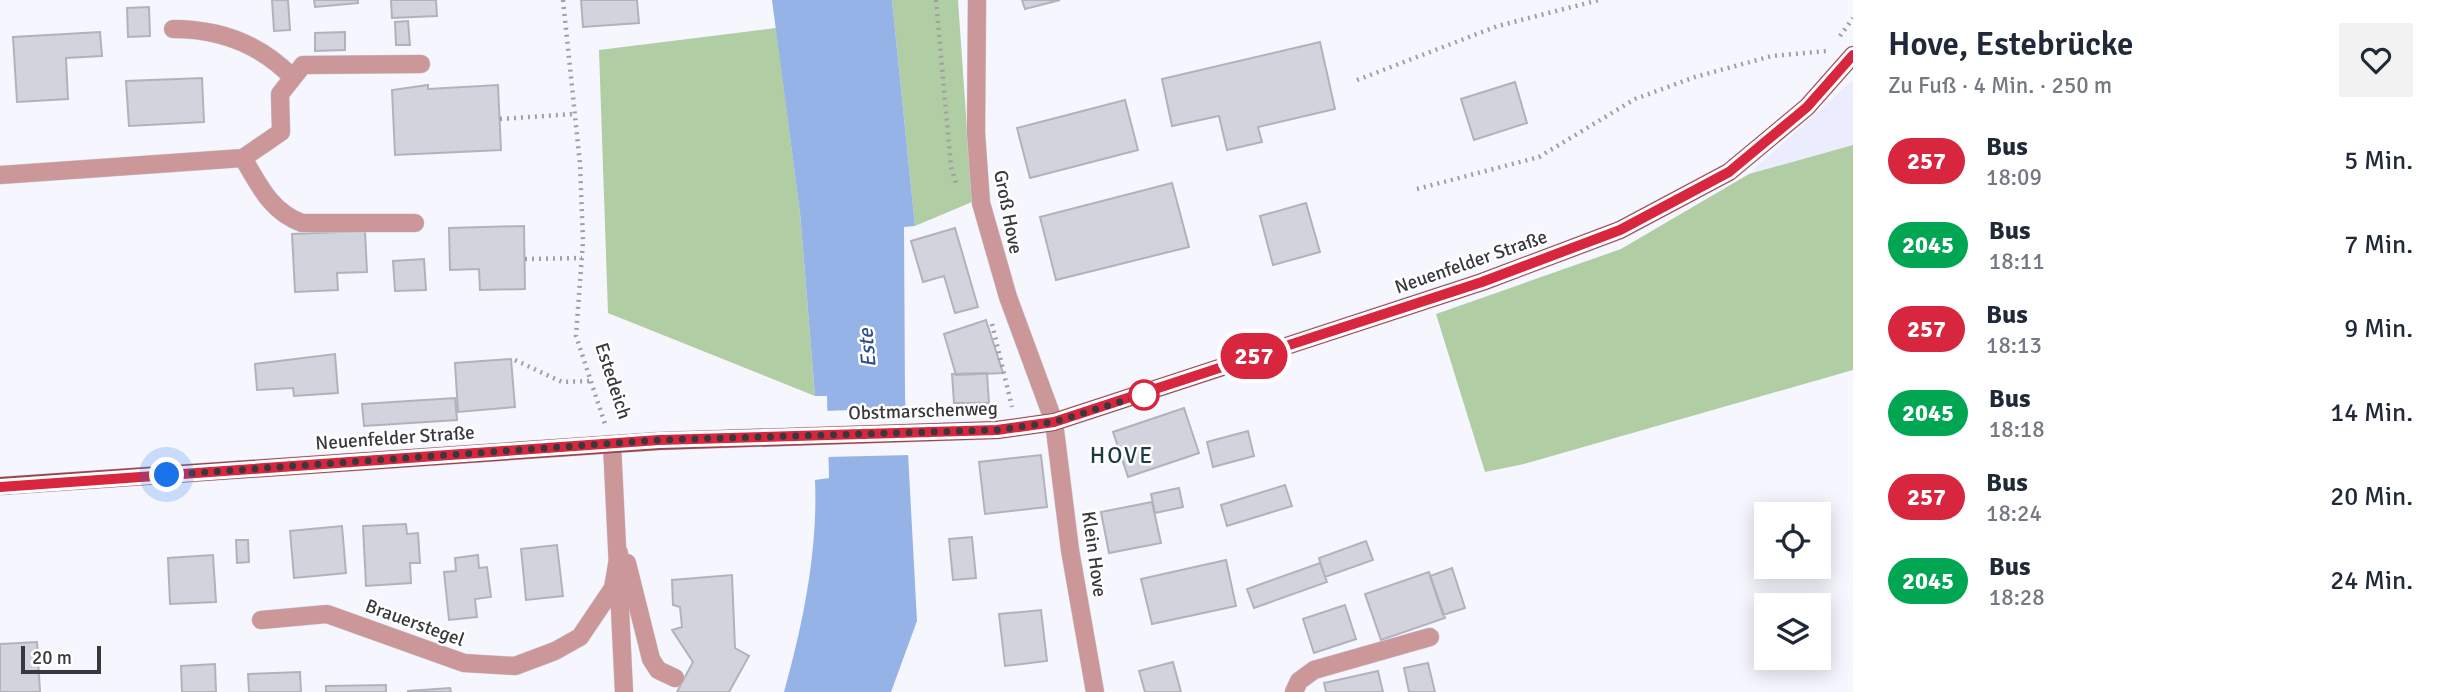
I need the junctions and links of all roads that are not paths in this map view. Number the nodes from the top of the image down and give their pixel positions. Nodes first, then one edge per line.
1 (977, 0) edge
2 (173, 29) dead end
3 (1853, 55) edge
4 (421, 64) dead end
5 (292, 77) junction
6 (243, 158) junction
7 (0, 175) edge
8 (415, 223) dead end
9 (1054, 422) junction
10 (792, 436) joint
11 (612, 444) junction
12 (0, 486) edge
13 (616, 518) junction
14 (619, 553) junction
15 (261, 620) dead end
16 (1430, 637) dead end
17 (675, 678) dead end
18 (624, 692) edge
19 (1095, 692) edge
20 (1294, 692) edge

1 - 9 street, Groß Hove
2 - 5 street
3 - 9 main road, Neuenfelder Straße
4 - 5 street
5 - 6 street
6 - 7 street
6 - 8 street
9 - 10 main road, Obstmarschenweg
9 - 19 street, Klein Hove
10 - 11 main road, Neuenfelder Straße
11 - 12 main road, Neuenfelder Straße
11 - 13 street, Estedeich
13 - 14 street, Estedeich
13 - 17 street
14 - 15 street, Brauerstegel
14 - 18 street, Estedeich
16 - 20 street

